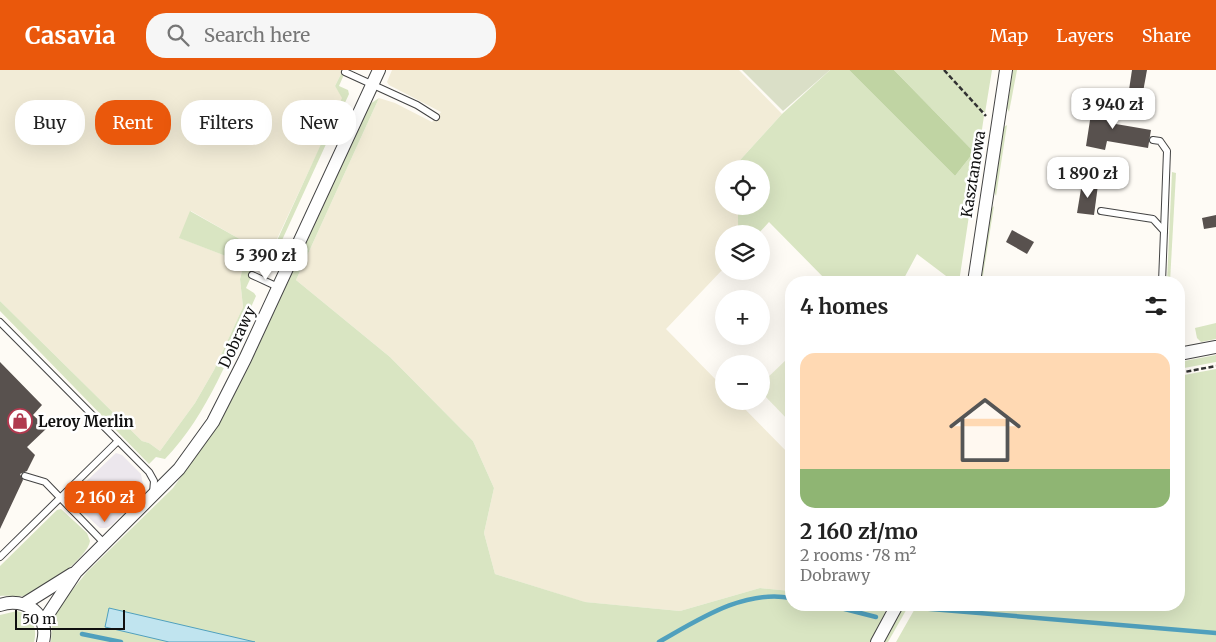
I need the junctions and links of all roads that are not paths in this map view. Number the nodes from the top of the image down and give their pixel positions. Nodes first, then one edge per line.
1 (379, 70) edge
2 (1006, 70) edge
3 (345, 72) dead end
4 (372, 85) junction
5 (436, 117) dead end
6 (1153, 140) dead end
7 (1101, 211) dead end
8 (1164, 231) junction
9 (252, 275) dead end
10 (975, 276) edge
11 (1162, 276) edge
12 (278, 287) junction
13 (0, 322) edge
14 (1216, 347) edge
15 (1185, 353) edge
16 (118, 441) junction
17 (25, 476) dead end
18 (153, 494) junction
19 (60, 498) junction
20 (104, 543) junction
21 (0, 557) edge
22 (76, 572) junction
23 (0, 604) edge
24 (24, 604) junction
25 (894, 611) edge
26 (43, 622) junction
27 (43, 642) edge
28 (877, 642) edge

1 - 4 street, Dobrawy
2 - 10 street, Kasztanowa
3 - 4 lane
4 - 5 lane
4 - 12 street, Dobrawy
6 - 8 lane
7 - 8 lane
8 - 11 lane
9 - 12 lane
12 - 18 street, Dobrawy
13 - 16 lane
14 - 15 street
16 - 18 lane
16 - 19 lane
17 - 19 lane
18 - 20 street, Dobrawy
19 - 20 lane
19 - 21 lane
20 - 22 street, Dobrawy
22 - 24 street, Dobrawy
22 - 26 street, Dobrawy
23 - 24 street
24 - 26 street
25 - 28 street
26 - 27 street

